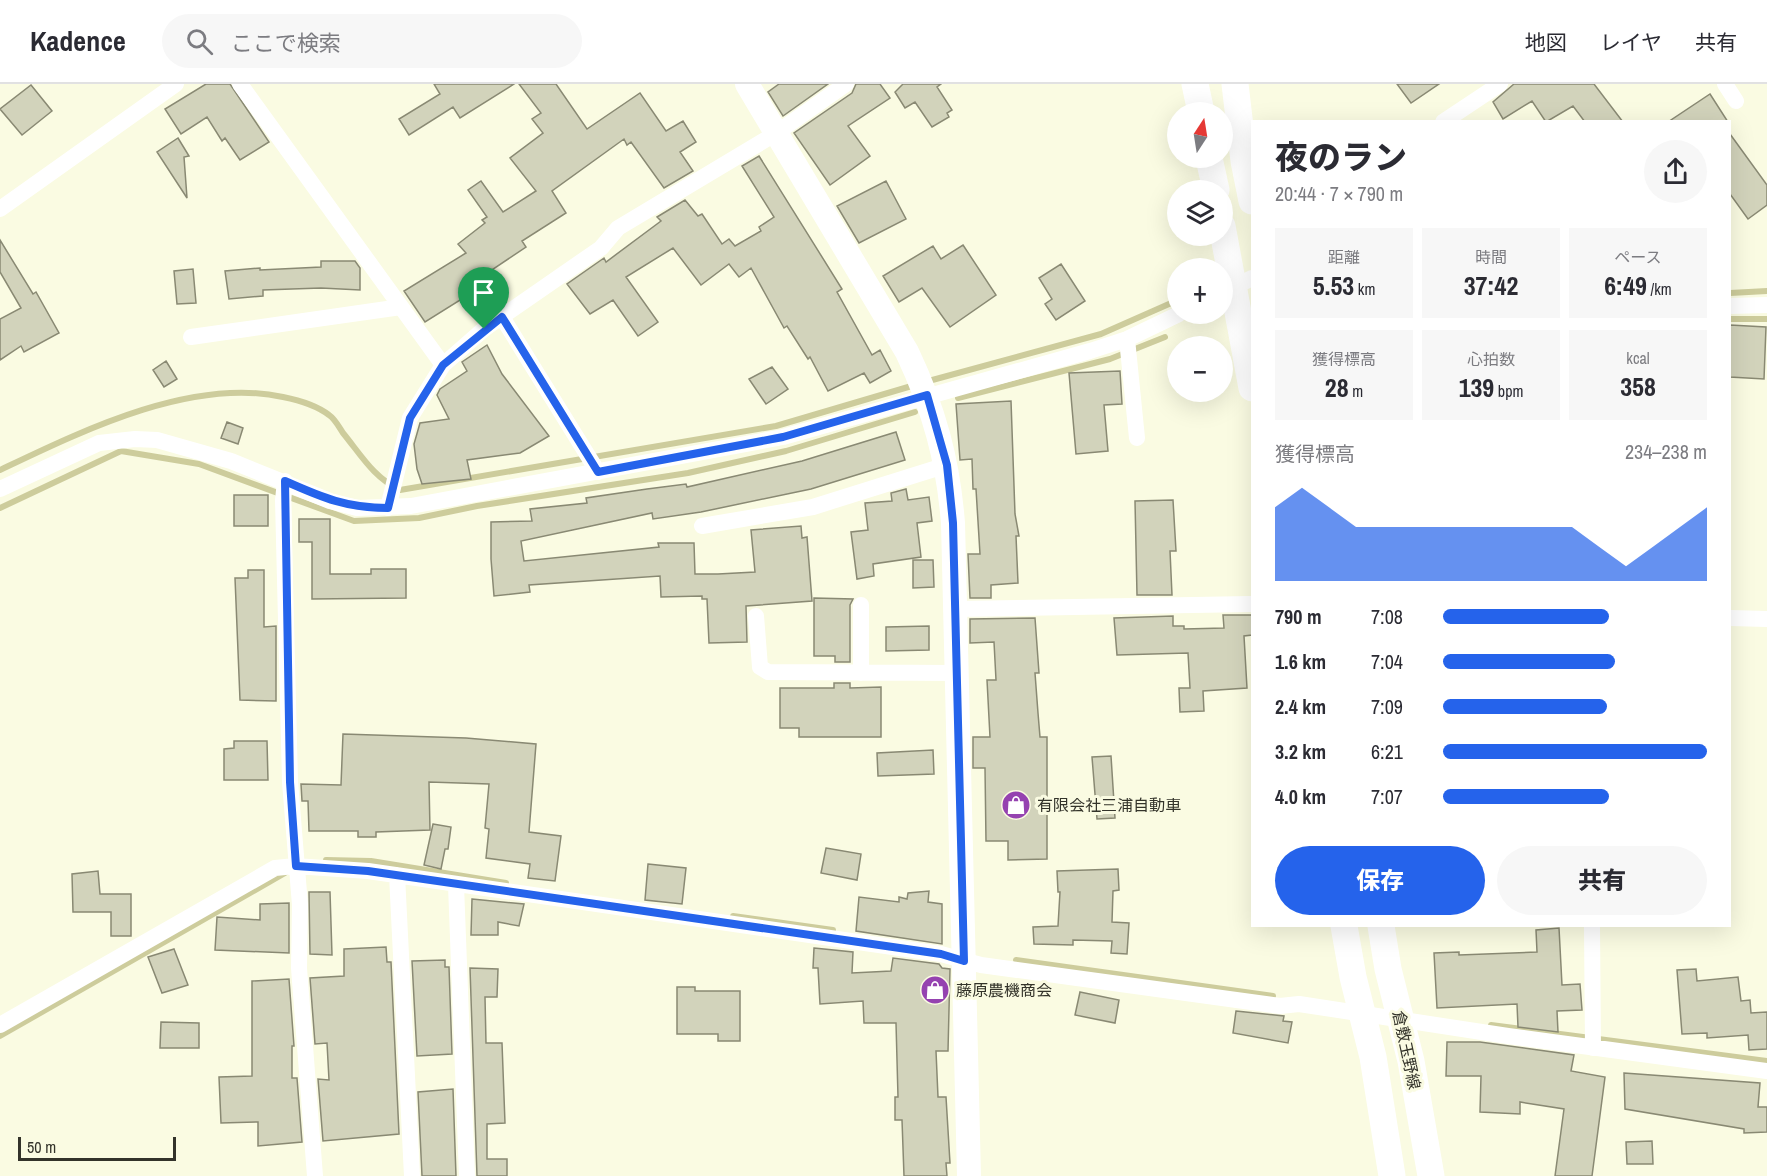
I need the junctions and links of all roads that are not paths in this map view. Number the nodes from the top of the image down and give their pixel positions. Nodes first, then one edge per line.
1 (176, 84) edge
2 (240, 84) edge
3 (747, 84) edge
4 (846, 84) edge
5 (1195, 84) edge
6 (1235, 84) edge
7 (1500, 84) edge
8 (1725, 84) edge
9 (1736, 101) dead end
10 (1199, 102) edge
11 (1446, 120) edge
12 (775, 134) junction
13 (1251, 196) edge
14 (0, 209) edge
15 (1227, 246) edge
16 (1237, 286) edge
17 (1767, 305) edge
18 (1731, 306) edge
19 (401, 307) junction
20 (502, 317) junction
21 (1167, 322) edge
22 (191, 336) dead end
23 (1127, 348) junction
24 (443, 365) junction
25 (1251, 381) edge
26 (923, 385) junction
27 (1137, 438) dead end
28 (592, 463) junction
29 (947, 465) junction
30 (0, 489) edge
31 (284, 490) junction
32 (391, 495) junction
33 (702, 525) dead end
34 (1251, 604) edge
35 (861, 605) dead end
36 (955, 609) junction
37 (756, 616) dead end
38 (1731, 618) edge
39 (1767, 619) edge
40 (861, 673) junction
41 (957, 673) junction
42 (296, 866) junction
43 (398, 875) junction
44 (456, 885) junction
45 (1344, 927) edge
46 (1381, 927) edge
47 (1592, 927) edge
48 (964, 961) junction
49 (1363, 1014) junction
50 (1401, 1019) junction
51 (0, 1025) edge
52 (1594, 1042) junction
53 (1767, 1071) edge
54 (315, 1176) edge
55 (412, 1176) edge
56 (467, 1176) edge
57 (969, 1176) edge
58 (1392, 1176) edge
59 (1431, 1176) edge

1 - 14 street
2 - 19 street
3 - 12 street
4 - 12 street
5 - 10 main road
6 - 13 main road
7 - 11 street
8 - 9 street
12 - 20 street
12 - 26 street
15 - 16 main road
16 - 25 main road
17 - 18 street
19 - 22 street
19 - 24 street
20 - 24 street
20 - 28 street
21 - 23 street
23 - 26 street
23 - 27 street
24 - 32 street
26 - 28 street
26 - 29 street
28 - 32 street
29 - 33 street
29 - 36 street
30 - 31 street
31 - 32 street
31 - 42 street
34 - 36 street
35 - 40 street
36 - 41 street
37 - 40 street
38 - 39 street
40 - 41 street
41 - 48 street
42 - 43 street
42 - 51 street
42 - 54 street
43 - 44 street
43 - 55 street
44 - 48 street
44 - 56 street
45 - 49 main road
46 - 50 main road, 倉敷玉野線
47 - 52 street
48 - 49 street
48 - 57 street
49 - 50 street
49 - 58 main road
50 - 52 street
50 - 59 main road, 倉敷玉野線
52 - 53 street

